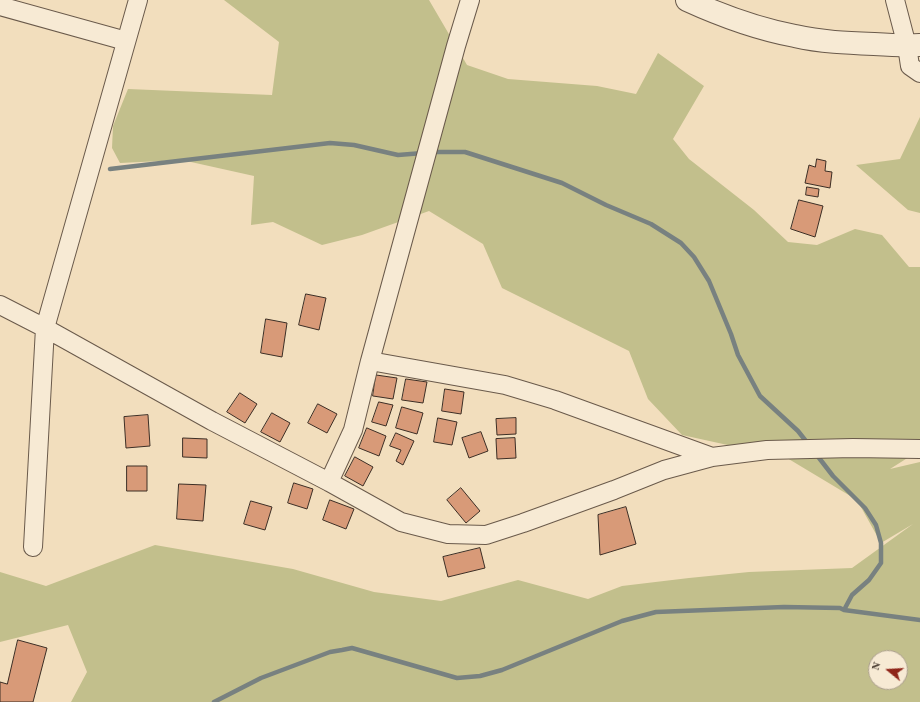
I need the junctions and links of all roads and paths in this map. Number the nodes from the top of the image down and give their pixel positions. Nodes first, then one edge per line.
1 (138, 0) edge
2 (470, 0) edge
3 (687, 0) edge
4 (895, 0) edge
5 (0, 6) edge
6 (126, 41) junction
7 (914, 46) edge
8 (920, 73) edge
9 (0, 305) edge
10 (45, 328) junction
11 (370, 360) junction
12 (920, 449) edge
13 (712, 457) junction
14 (329, 482) junction
15 (33, 547) dead end

1 - 6 street
2 - 11 street
3 - 7 street
4 - 7 street
5 - 6 street
6 - 10 street
7 - 8 street
9 - 10 street
10 - 14 street
10 - 15 street
11 - 13 street
11 - 14 street
12 - 13 street
13 - 14 street

